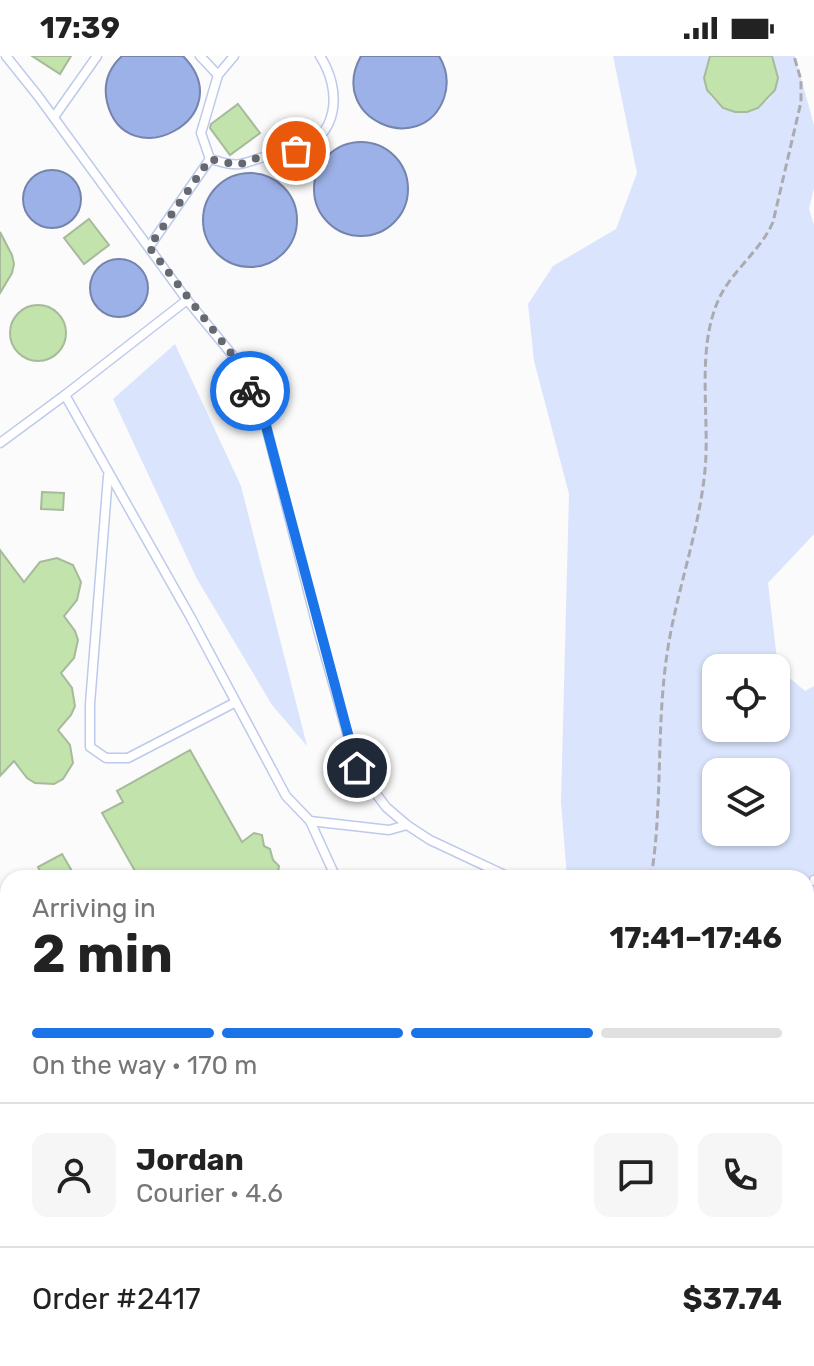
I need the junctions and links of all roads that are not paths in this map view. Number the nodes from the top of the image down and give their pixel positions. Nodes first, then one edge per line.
1 (6, 56) edge
2 (97, 56) edge
3 (200, 56) edge
4 (234, 56) edge
5 (320, 56) edge
6 (218, 75) junction
7 (54, 117) junction
8 (210, 159) junction
9 (149, 247) junction
10 (187, 300) junction
11 (65, 395) junction
12 (0, 443) edge
13 (108, 475) junction
14 (234, 703) junction
15 (310, 821) junction
16 (407, 825) junction
17 (332, 870) edge
18 (494, 870) edge

1 - 7 lane
2 - 7 lane
3 - 6 lane
4 - 6 lane
5 - 8 lane
6 - 8 lane
7 - 9 lane
8 - 9 lane
9 - 10 lane
10 - 11 lane
10 - 16 lane
11 - 12 lane
11 - 13 lane
13 - 14 lane
13 - 14 lane
14 - 15 lane
15 - 16 lane
15 - 17 lane
16 - 18 lane

